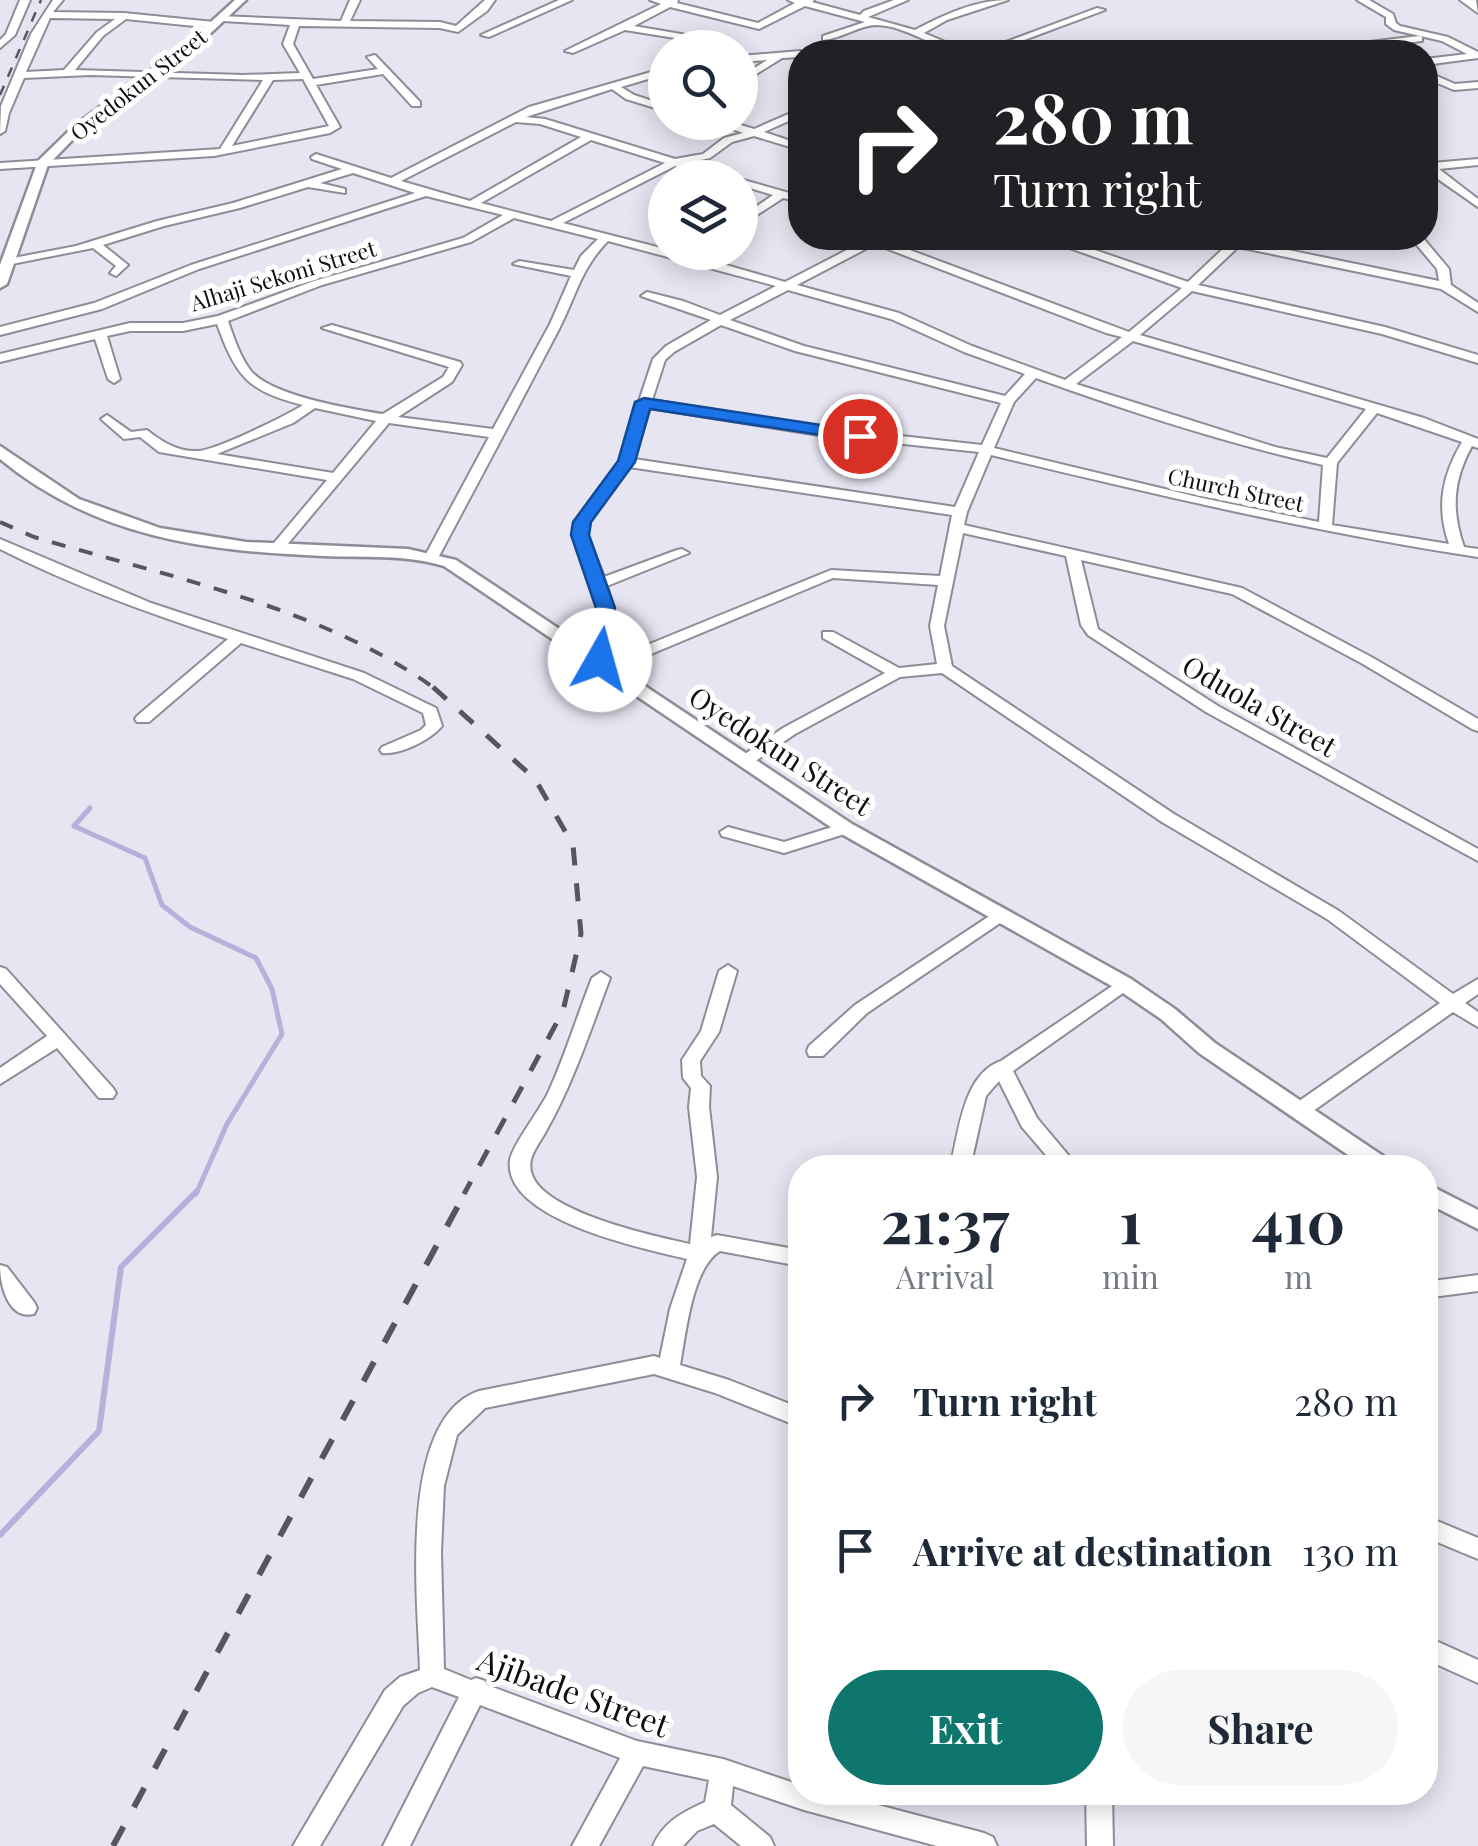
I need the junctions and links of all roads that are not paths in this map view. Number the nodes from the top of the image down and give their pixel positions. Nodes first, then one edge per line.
1 (25, 0) edge
2 (58, 0) edge
3 (241, 0) edge
4 (355, 0) edge
5 (490, 0) edge
6 (567, 0) edge
7 (655, 0) edge
8 (903, 0) edge
9 (1003, 0) edge
10 (1362, 0) edge
11 (1469, 0) edge
12 (673, 1) edge
13 (802, 1) edge
14 (1478, 8) edge
15 (1100, 10) dead end
16 (46, 14) junction
17 (124, 16) junction
18 (862, 19) junction
19 (219, 21) junction
20 (876, 22) junction
21 (296, 24) junction
22 (344, 24) junction
23 (624, 27) junction
24 (648, 31) edge
25 (916, 34) junction
26 (486, 35) dead end
27 (1435, 37) junction
28 (826, 38) dead end
29 (932, 40) edge
30 (1017, 40) edge
31 (1410, 40) edge
32 (0, 46) edge
33 (570, 51) dead end
34 (783, 54) junction
35 (788, 54) edge
36 (1477, 55) edge
37 (372, 57) dead end
38 (758, 57) edge
39 (1438, 60) edge
40 (384, 70) junction
41 (758, 70) edge
42 (68, 72) junction
43 (154, 74) junction
44 (21, 75) junction
45 (648, 76) edge
46 (269, 79) junction
47 (1438, 79) edge
48 (306, 80) junction
49 (612, 85) junction
50 (1478, 86) edge
51 (648, 102) edge
52 (416, 104) dead end
53 (788, 117) edge
54 (512, 119) junction
55 (758, 131) edge
56 (0, 132) edge
57 (758, 134) edge
58 (590, 136) junction
59 (728, 140) edge
60 (788, 143) edge
61 (224, 151) junction
62 (316, 157) dead end
63 (664, 160) edge
64 (687, 160) edge
65 (1478, 162) edge
66 (42, 164) junction
67 (1438, 165) edge
68 (0, 166) edge
69 (350, 170) junction
70 (1438, 174) edge
71 (648, 176) edge
72 (394, 180) junction
73 (310, 184) junction
74 (758, 187) edge
75 (341, 191) dead end
76 (426, 193) junction
77 (781, 194) junction
78 (788, 196) edge
79 (470, 204) junction
80 (1478, 204) edge
81 (758, 210) edge
82 (511, 215) junction
83 (553, 224) junction
84 (606, 237) junction
85 (95, 244) junction
86 (648, 248) edge
87 (855, 250) edge
88 (905, 250) edge
89 (1086, 250) edge
90 (1228, 250) edge
91 (1279, 250) edge
92 (1427, 250) edge
93 (7, 262) junction
94 (520, 264) dead end
95 (744, 270) edge
96 (116, 273) dead end
97 (577, 274) junction
98 (0, 284) edge
99 (789, 284) junction
100 (1190, 285) junction
101 (1445, 286) junction
102 (647, 296) dead end
103 (98, 306) junction
104 (1478, 308) edge
105 (220, 319) junction
106 (720, 320) junction
107 (130, 327) junction
108 (328, 328) dead end
109 (0, 331) edge
110 (100, 334) junction
111 (1134, 336) junction
112 (0, 358) edge
113 (1478, 358) edge
114 (1033, 373) junction
115 (114, 379) dead end
116 (1068, 384) junction
117 (1008, 401) junction
118 (316, 402) junction
119 (644, 402) junction
120 (1374, 408) junction
121 (107, 419) dead end
122 (385, 420) junction
123 (499, 434) junction
124 (1474, 442) edge
125 (0, 450) edge
126 (989, 451) junction
127 (204, 454) junction
128 (626, 462) junction
129 (1330, 463) junction
130 (338, 478) junction
131 (958, 520) junction
132 (1325, 528) junction
133 (2, 547) edge
134 (1457, 548) junction
135 (276, 549) junction
136 (1072, 552) junction
137 (682, 553) dead end
138 (1478, 553) edge
139 (432, 556) junction
140 (948, 581) junction
141 (598, 584) junction
142 (828, 635) dead end
143 (238, 638) junction
144 (603, 665) junction
145 (945, 668) junction
146 (896, 672) junction
147 (142, 719) dead end
148 (1478, 726) edge
149 (388, 750) dead end
150 (745, 761) junction
151 (845, 828) junction
152 (728, 832) dead end
153 (1478, 856) edge
154 (1000, 915) junction
155 (728, 971) dead end
156 (0, 973) edge
157 (601, 978) dead end
158 (1124, 984) junction
159 (1478, 985) edge
160 (1453, 1004) junction
161 (1478, 1021) edge
162 (57, 1039) junction
163 (816, 1051) dead end
164 (1001, 1068) junction
165 (0, 1077) edge
166 (106, 1093) dead end
167 (1299, 1112) junction
168 (963, 1155) edge
169 (1058, 1155) edge
170 (1364, 1155) edge
171 (1438, 1199) edge
172 (1478, 1220) edge
173 (699, 1254) junction
174 (788, 1256) edge
175 (0, 1272) edge
176 (1478, 1283) edge
177 (1438, 1288) edge
178 (27, 1308) dead end
179 (669, 1368) junction
180 (788, 1413) edge
181 (1438, 1532) edge
182 (1478, 1549) edge
183 (1438, 1653) edge
184 (1478, 1672) edge
185 (432, 1676) junction
186 (476, 1690) junction
187 (637, 1753) junction
188 (723, 1771) junction
189 (788, 1790) edge
190 (839, 1805) edge
191 (1098, 1805) edge
192 (717, 1810) junction
193 (306, 1846) edge
194 (396, 1846) edge
195 (585, 1846) edge
196 (666, 1846) edge
197 (762, 1846) edge
198 (984, 1846) edge
199 (1100, 1846) edge

1 - 32 street
2 - 16 street
3 - 19 street, Oyedokun Street
4 - 22 street
5 - 22 street
6 - 26 street
7 - 12 street
8 - 18 street
9 - 25 street
10 - 27 street
11 - 14 main road
12 - 13 street
12 - 23 street
13 - 18 street
15 - 30 street
16 - 17 street
16 - 44 street
17 - 19 street
17 - 42 street
18 - 20 street
19 - 21 street
19 - 43 street, Oyedokun Street
20 - 25 street
20 - 28 street
21 - 22 street
21 - 48 street
23 - 24 street
23 - 33 street
25 - 29 street
27 - 31 street
27 - 36 street
34 - 35 street
34 - 38 street
34 - 41 street
36 - 39 street
37 - 40 street
40 - 48 street
40 - 52 street
42 - 43 street
42 - 44 street
43 - 46 street
43 - 66 street, Oyedokun Street
44 - 56 street
45 - 49 street
46 - 48 street
46 - 61 street
47 - 50 street
48 - 61 street
49 - 51 street
49 - 54 street
53 - 55 street
54 - 58 street
54 - 72 street
57 - 60 street
58 - 63 street
58 - 79 street
59 - 64 street
61 - 66 street
62 - 69 street
65 - 67 street
66 - 68 street
66 - 93 street, Oyedokun Street
69 - 72 street
69 - 73 street
70 - 80 street
71 - 83 street
72 - 76 street
73 - 75 street
73 - 85 street
74 - 77 street
76 - 79 street
76 - 103 street
77 - 78 street
77 - 81 street
79 - 82 street
82 - 83 street
82 - 105 street, Alhaji Sekoni Street
83 - 84 street
84 - 86 street
84 - 97 street
85 - 93 street
85 - 96 street
87 - 99 street
88 - 111 street
89 - 100 street
90 - 100 street
91 - 101 street
92 - 101 street
93 - 98 street, Oyedokun Street
94 - 97 street
95 - 99 street
97 - 123 street
99 - 106 street
99 - 114 street
100 - 111 street
100 - 113 street
101 - 104 street
102 - 106 street
103 - 107 street
103 - 109 street
105 - 107 street, Alhaji Sekoni Street
105 - 118 street
106 - 117 street
106 - 119 street
107 - 110 street, Alhaji Sekoni Street
108 - 122 street
110 - 112 street, Alhaji Sekoni Street
110 - 115 street
111 - 116 street
111 - 120 street
114 - 116 street
114 - 117 street
116 - 129 street
117 - 126 street
118 - 122 street
118 - 127 street
119 - 126 street, Church Street
119 - 128 street
120 - 124 street
120 - 129 street
121 - 127 street
122 - 123 street
122 - 130 street
123 - 139 street
124 - 134 street
125 - 135 street, Oyedokun Street
126 - 131 street
126 - 132 street, Church Street
127 - 130 street
128 - 131 street
128 - 141 street
129 - 132 street
130 - 135 street
131 - 136 street
131 - 140 street
132 - 134 street, Church Street
133 - 143 street
134 - 138 street, Church Street
135 - 139 street, Oyedokun Street
136 - 148 street
136 - 153 street, Oduola Street
137 - 141 street
139 - 144 street, Oyedokun Street
140 - 144 street
140 - 145 street
141 - 144 street
142 - 146 street
143 - 147 street
143 - 149 street
144 - 150 street, Oyedokun Street
145 - 146 street
145 - 160 street
146 - 150 street
150 - 151 street, Oyedokun Street
151 - 152 street
151 - 154 street, Oyedokun Street
154 - 158 street, Oyedokun Street
154 - 163 street
155 - 173 street
156 - 162 street
157 - 173 street
158 - 164 street
158 - 167 street, Oyedokun Street
159 - 160 street
160 - 161 street
160 - 167 street
162 - 165 street
162 - 166 street
164 - 168 street
164 - 169 street
167 - 170 street, Oyedokun Street
171 - 172 street
173 - 174 street
173 - 179 street
175 - 178 street
176 - 177 street
179 - 180 street
179 - 185 street
181 - 182 street
183 - 184 street
185 - 186 street, Ajibade Street
185 - 193 street
186 - 187 street, Ajibade Street
186 - 194 street
187 - 188 street, Ajibade Street
187 - 195 street
188 - 189 street, Ajibade Street
188 - 192 street
190 - 198 street, Ajibade Street
191 - 199 street
192 - 196 street
192 - 197 street

